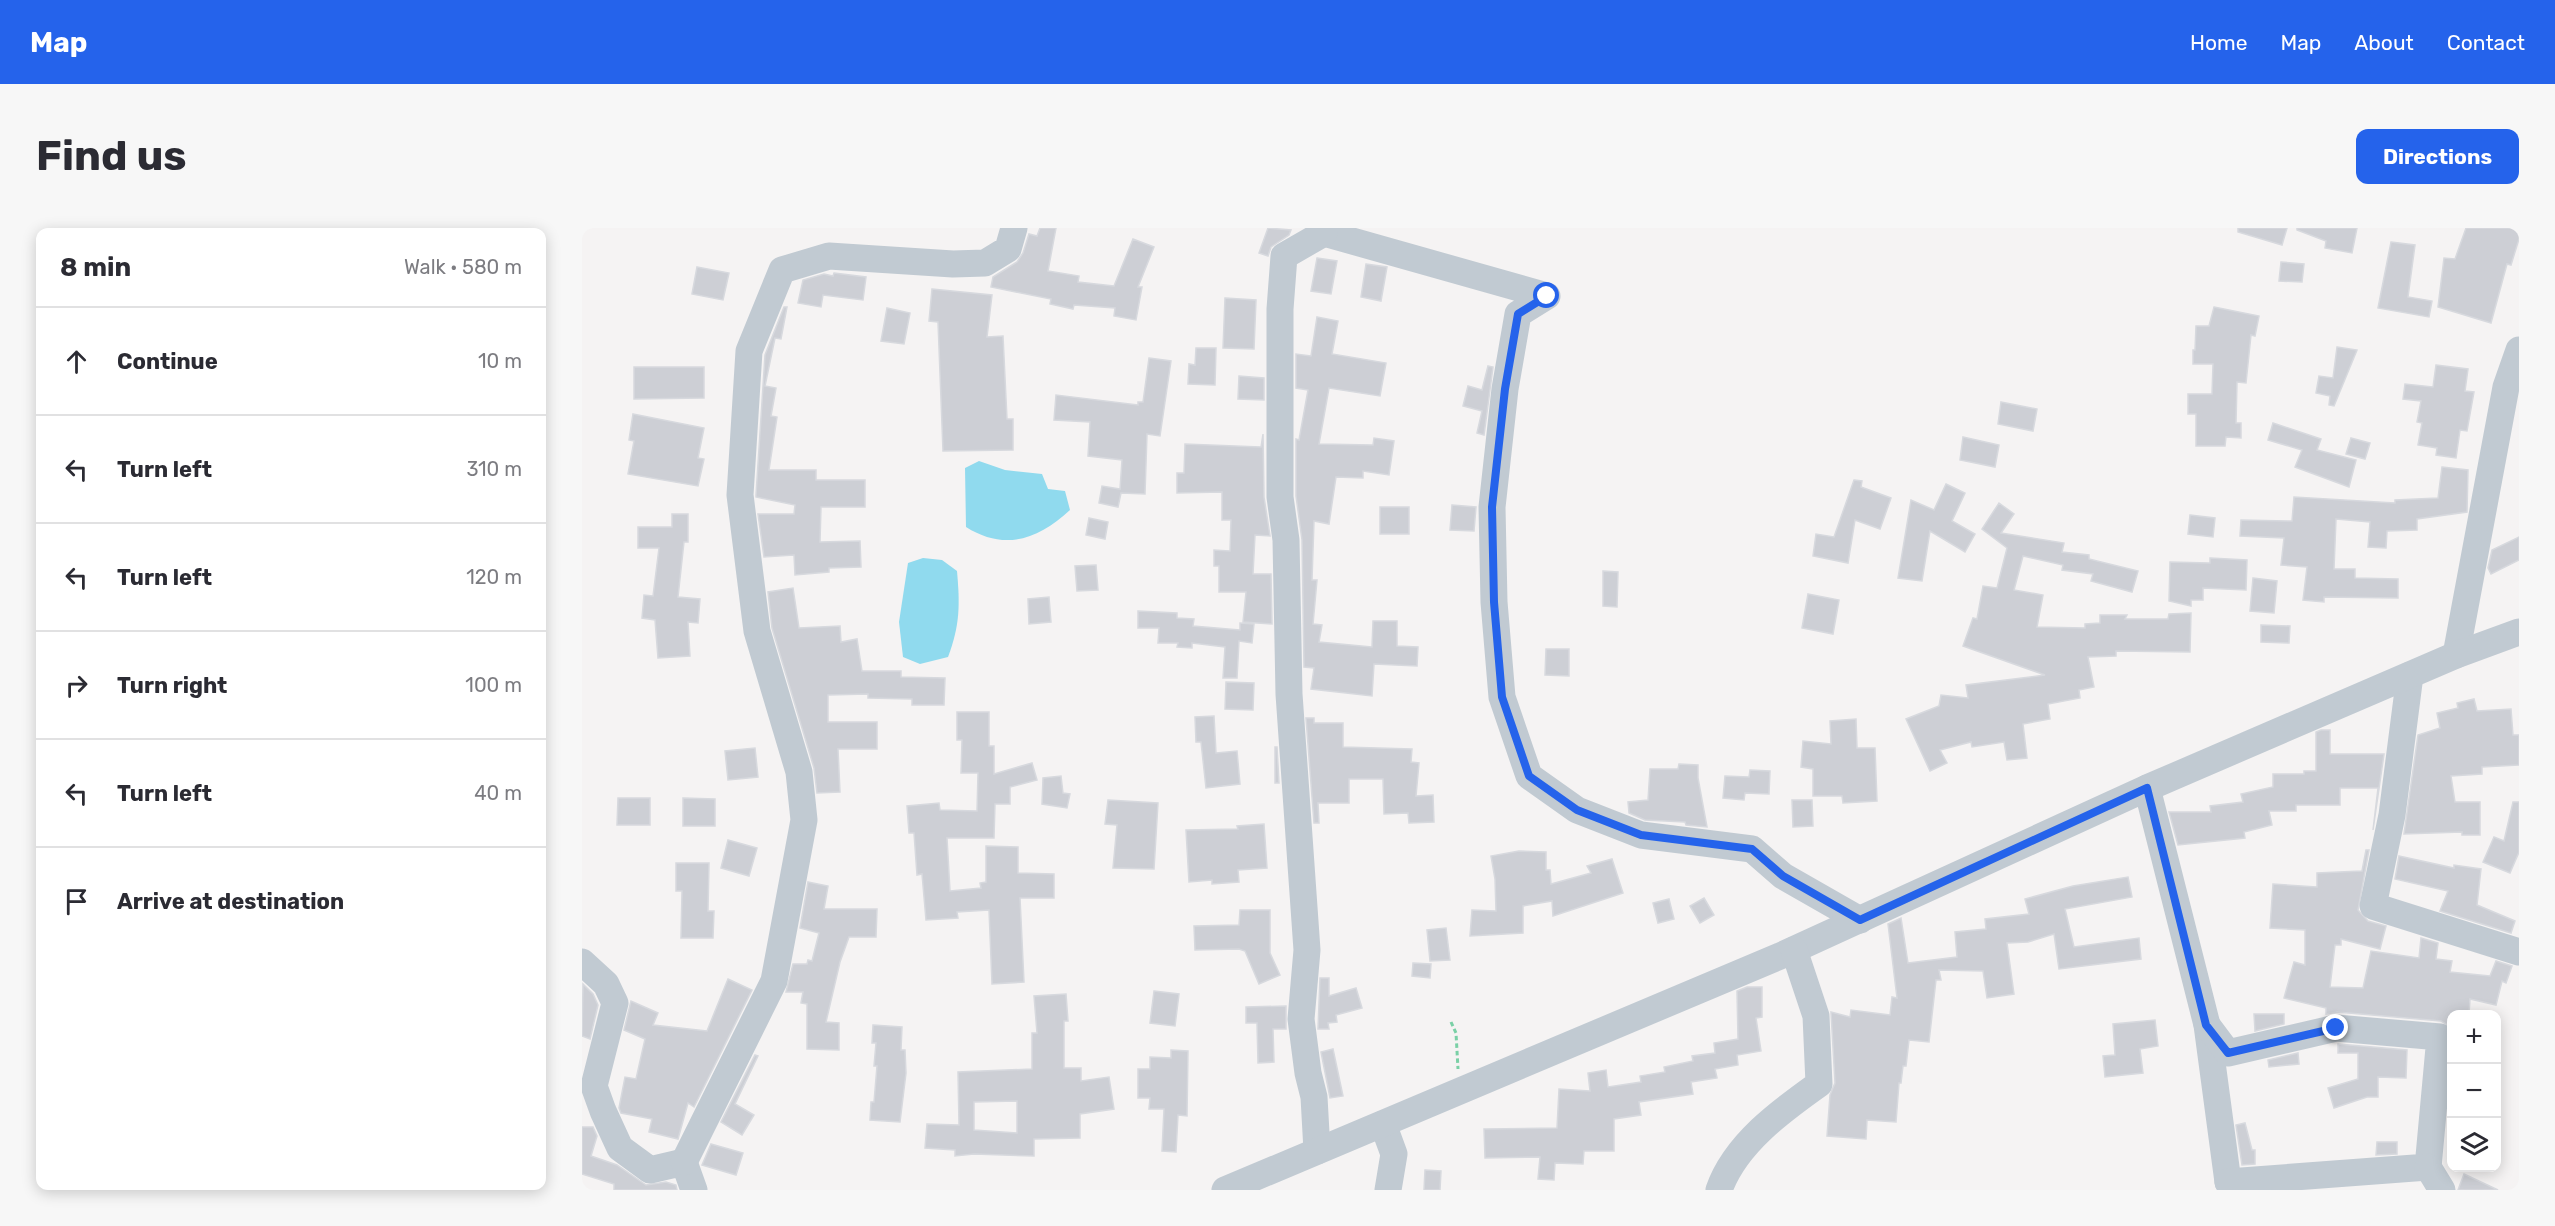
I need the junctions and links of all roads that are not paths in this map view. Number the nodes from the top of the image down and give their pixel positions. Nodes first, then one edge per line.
1 (1014, 228) edge
2 (1324, 231) edge
3 (2519, 351) edge
4 (2519, 632) edge
5 (2456, 655) junction
6 (2410, 675) junction
7 (2147, 788) junction
8 (1860, 920) junction
9 (1794, 950) junction
10 (2519, 952) edge
11 (582, 962) edge
12 (2206, 1025) junction
13 (592, 1109) edge
14 (1383, 1124) junction
15 (1317, 1152) junction
16 (684, 1162) junction
17 (2428, 1167) junction
18 (2230, 1186) edge
19 (694, 1190) edge
20 (1225, 1190) edge
21 (1388, 1190) edge
22 (1719, 1190) edge
23 (2442, 1190) edge

1 - 16 street
2 - 8 street
2 - 15 street
3 - 5 street
4 - 5 street
5 - 6 street
6 - 7 street
6 - 10 street
7 - 8 street
7 - 12 street
8 - 9 street
9 - 14 street
9 - 22 street
11 - 13 street
12 - 17 street
12 - 18 street
13 - 16 street
14 - 15 street
14 - 21 street
15 - 20 street
16 - 19 street
17 - 18 street
17 - 23 street

